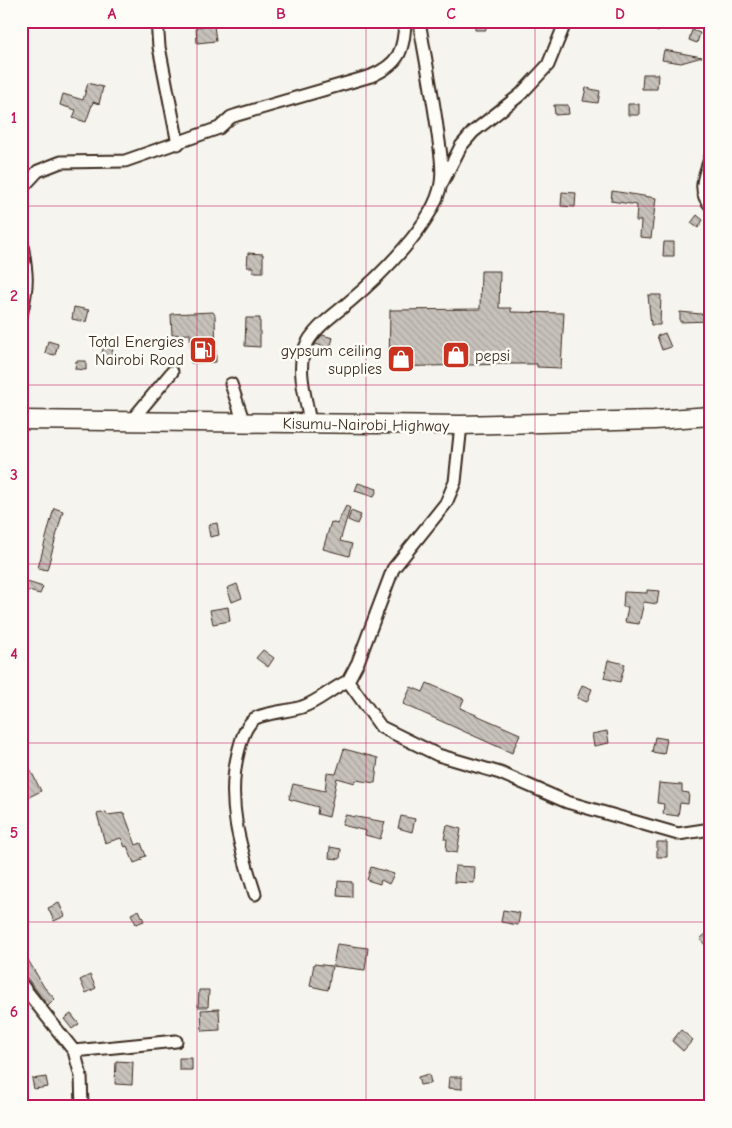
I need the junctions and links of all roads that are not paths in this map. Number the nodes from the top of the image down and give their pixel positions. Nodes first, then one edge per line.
1 (157, 21) edge
2 (404, 21) edge
3 (419, 21) edge
4 (566, 21) edge
5 (178, 144) junction
6 (711, 156) edge
7 (441, 184) junction
8 (22, 187) edge
9 (711, 206) edge
10 (21, 239) edge
11 (21, 316) edge
12 (172, 372) dead end
13 (231, 384) dead end
14 (711, 416) edge
15 (21, 420) edge
16 (131, 421) junction
17 (244, 423) junction
18 (310, 424) junction
19 (461, 425) junction
20 (348, 681) junction
21 (711, 829) edge
22 (255, 894) dead end
23 (21, 984) edge
24 (176, 1041) dead end
25 (74, 1051) junction
26 (82, 1107) edge

1 - 5 street
2 - 5 street
3 - 7 street
4 - 7 street
5 - 8 street
6 - 9 street
7 - 18 street
10 - 11 street
12 - 16 street
13 - 17 street
14 - 19 highway, Kisumu-Nairobi Highway
15 - 16 highway, Kisumu-Nairobi Highway
16 - 17 highway, Kisumu-Nairobi Highway
17 - 18 highway, Kisumu-Nairobi Highway
18 - 19 highway, Kisumu-Nairobi Highway
19 - 20 street
20 - 21 street
20 - 22 street
23 - 25 street
24 - 25 street
25 - 26 street

